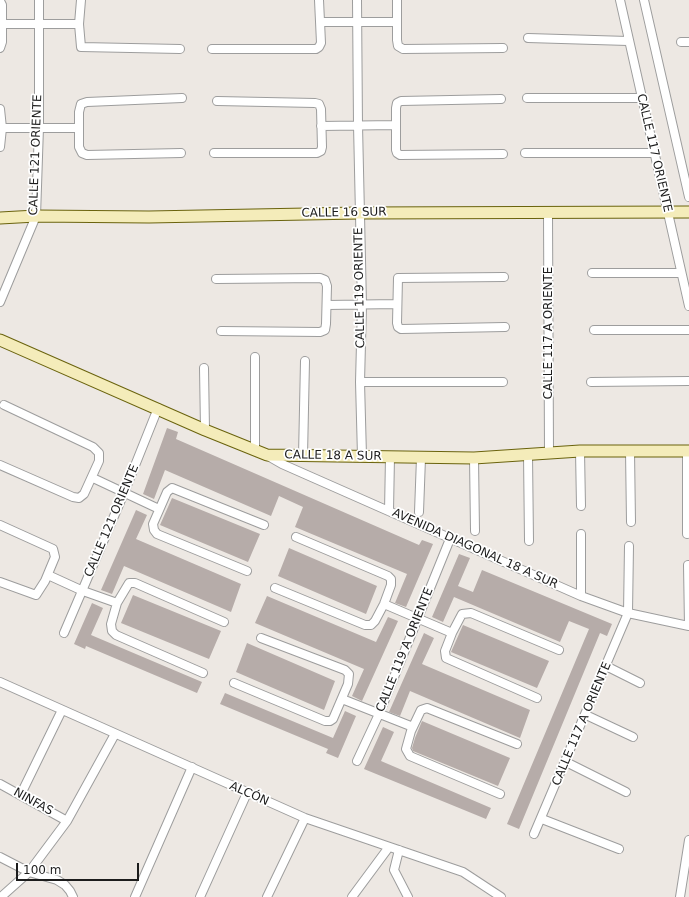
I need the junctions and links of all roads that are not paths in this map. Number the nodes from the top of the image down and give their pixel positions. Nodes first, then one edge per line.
1 (39, 0) edge
2 (81, 0) edge
3 (319, 0) edge
4 (357, 0) edge
5 (397, 0) edge
6 (620, 0) edge
7 (644, 0) edge
8 (0, 1) edge
9 (357, 21) junction
10 (320, 22) junction
11 (397, 22) junction
12 (39, 23) junction
13 (2, 24) junction
14 (79, 24) junction
15 (528, 38) dead end
16 (628, 41) junction
17 (0, 48) edge
18 (502, 48) dead end
19 (180, 49) dead end
20 (212, 50) dead end
21 (182, 98) dead end
22 (528, 98) dead end
23 (641, 98) junction
24 (501, 99) dead end
25 (217, 101) dead end
26 (0, 109) edge
27 (358, 125) junction
28 (396, 125) junction
29 (321, 126) junction
30 (39, 127) junction
31 (2, 128) junction
32 (79, 128) junction
33 (0, 148) edge
34 (181, 153) dead end
35 (214, 153) dead end
36 (525, 153) dead end
37 (654, 153) junction
38 (503, 154) dead end
39 (689, 197) edge
40 (667, 212) junction
41 (689, 212) edge
42 (359, 213) junction
43 (548, 213) junction
44 (36, 216) junction
45 (0, 218) edge
46 (592, 273) dead end
47 (681, 273) junction
48 (504, 277) dead end
49 (216, 279) dead end
50 (0, 302) edge
51 (397, 304) junction
52 (327, 305) junction
53 (362, 305) junction
54 (689, 306) edge
55 (505, 327) dead end
56 (594, 330) dead end
57 (689, 330) edge
58 (221, 331) dead end
59 (0, 340) edge
60 (255, 357) dead end
61 (305, 361) dead end
62 (204, 368) dead end
63 (689, 381) edge
64 (360, 382) junction
65 (503, 382) dead end
66 (591, 382) dead end
67 (4, 405) dead end
68 (158, 408) junction
69 (206, 430) junction
70 (255, 451) junction
71 (630, 451) junction
72 (688, 451) edge
73 (580, 452) junction
74 (549, 453) junction
75 (267, 455) junction
76 (528, 455) junction
77 (304, 456) junction
78 (362, 456) junction
79 (390, 457) junction
80 (421, 458) junction
81 (474, 458) junction
82 (0, 465) edge
83 (93, 478) junction
84 (124, 493) junction
85 (581, 506) dead end
86 (159, 509) junction
87 (390, 511) junction
88 (419, 512) dead end
89 (631, 522) dead end
90 (0, 525) edge
91 (264, 525) dead end
92 (475, 531) dead end
93 (581, 534) dead end
94 (687, 534) dead end
95 (296, 537) dead end
96 (450, 539) junction
97 (529, 541) dead end
98 (629, 546) dead end
99 (688, 565) dead end
100 (248, 571) dead end
101 (48, 575) junction
102 (0, 582) edge
103 (275, 588) dead end
104 (83, 591) junction
105 (581, 596) junction
106 (117, 603) junction
107 (384, 604) junction
108 (628, 613) junction
109 (419, 618) junction
110 (224, 622) dead end
111 (689, 626) edge
112 (64, 633) dead end
113 (452, 633) junction
114 (262, 638) dead end
115 (559, 650) dead end
116 (606, 666) junction
117 (203, 673) dead end
118 (0, 682) edge
119 (234, 683) dead end
120 (640, 683) dead end
121 (537, 698) dead end
122 (342, 699) junction
123 (62, 710) junction
124 (379, 714) junction
125 (586, 715) junction
126 (413, 727) junction
127 (115, 734) junction
128 (633, 737) dead end
129 (517, 744) dead end
130 (357, 761) dead end
131 (566, 762) junction
132 (192, 767) junction
133 (0, 784) edge
134 (626, 792) dead end
135 (246, 793) junction
136 (21, 794) junction
137 (500, 794) dead end
138 (305, 818) junction
139 (542, 819) junction
140 (66, 821) junction
141 (534, 834) dead end
142 (689, 840) edge
143 (389, 847) junction
144 (619, 849) dead end
145 (399, 850) junction
146 (0, 857) edge
147 (29, 872) junction
148 (1, 897) edge
149 (73, 897) edge
150 (135, 897) edge
151 (200, 897) edge
152 (267, 897) edge
153 (352, 897) edge
154 (408, 897) edge
155 (501, 897) edge
156 (680, 897) edge

1 - 12 street, CALLE 121 ORIENTE
2 - 14 street
3 - 10 street
4 - 9 street, CALLE 119 ORIENTE
5 - 11 street
6 - 16 street, CALLE 117 ORIENTE
7 - 39 street, CALLE 117 ORIENTE
8 - 13 street
9 - 10 street
9 - 11 street
9 - 27 street, CALLE 119 ORIENTE
10 - 20 street
11 - 18 street
12 - 13 street
12 - 14 street
12 - 30 street, CALLE 121 ORIENTE
13 - 17 street
14 - 19 street
15 - 16 street
16 - 23 street, CALLE 117 ORIENTE
21 - 32 street
22 - 23 street
23 - 37 street, CALLE 117 ORIENTE
24 - 28 street
25 - 29 street
26 - 31 street
27 - 28 street
27 - 29 street
27 - 42 street, CALLE 119 ORIENTE
28 - 38 street
29 - 35 street
30 - 31 street
30 - 32 street
30 - 44 street, CALLE 121 ORIENTE
31 - 33 street
32 - 34 street
36 - 37 street
37 - 40 street, CALLE 117 ORIENTE
40 - 41 street, CALLE 16 SUR
40 - 43 street, CALLE 16 SUR
40 - 47 street, CALLE 117 ORIENTE
42 - 43 street, CALLE 16 SUR
42 - 44 street, CALLE 16 SUR
42 - 53 street, CALLE 119 ORIENTE
43 - 74 street, CALLE 117 A ORIENTE
44 - 45 street, CALLE 16 SUR
44 - 50 street, CALLE 121 ORIENTE
46 - 47 street
47 - 54 street, CALLE 117 ORIENTE
48 - 51 street
49 - 52 street
51 - 53 street
51 - 55 street
52 - 53 street
52 - 58 street
53 - 64 street, CALLE 119 ORIENTE
56 - 57 street
59 - 68 street, CALLE 18 A SUR
60 - 70 street
61 - 77 street
62 - 69 street
63 - 66 street
64 - 65 street
64 - 78 street, CALLE 119 ORIENTE
67 - 83 street
68 - 69 street, CALLE 18 A SUR
68 - 84 street, CALLE 121 ORIENTE
69 - 70 street, CALLE 18 A SUR
70 - 75 street, CALLE 18 A SUR
71 - 72 street, CALLE 18 A SUR
71 - 73 street, CALLE 18 A SUR
71 - 89 street
72 - 94 street
73 - 74 street, CALLE 18 A SUR
73 - 85 street
74 - 76 street, CALLE 18 A SUR
75 - 77 street, CALLE 18 A SUR
75 - 87 street, AVENIDA DIAGONAL 18 A SUR
76 - 81 street, CALLE 18 A SUR
76 - 97 street
77 - 78 street, CALLE 18 A SUR
78 - 79 street, CALLE 18 A SUR
79 - 80 street, CALLE 18 A SUR
79 - 87 street
80 - 81 street, CALLE 18 A SUR
80 - 88 street
81 - 92 street
82 - 83 street
83 - 84 street
84 - 86 street
84 - 104 street, CALLE 121 ORIENTE
86 - 91 street
86 - 100 street
87 - 96 street, AVENIDA DIAGONAL 18 A SUR
90 - 101 street
93 - 105 street
95 - 107 street
96 - 105 street, AVENIDA DIAGONAL 18 A SUR
96 - 109 street, CALLE 119 A ORIENTE
98 - 108 street
99 - 111 street
101 - 102 street
101 - 104 street
103 - 107 street
104 - 106 street
104 - 112 street, CALLE 121 ORIENTE
105 - 108 street, AVENIDA DIAGONAL 18 A SUR
106 - 110 street
106 - 117 street
107 - 109 street
108 - 111 street, AVENIDA DIAGONAL 18 A SUR
108 - 116 street, CALLE 117 A ORIENTE
109 - 113 street
109 - 124 street, CALLE 119 A ORIENTE
113 - 115 street
113 - 121 street
114 - 122 street
116 - 120 street
116 - 125 street, CALLE 117 A ORIENTE
118 - 123 street, ALCÓN
119 - 122 street
122 - 124 street
123 - 127 street, ALCÓN
123 - 136 street
124 - 126 street
124 - 130 street, CALLE 119 A ORIENTE
125 - 128 street
125 - 131 street, CALLE 117 A ORIENTE
126 - 129 street
126 - 137 street
127 - 132 street, ALCÓN
127 - 140 street
131 - 134 street
131 - 139 street, CALLE 117 A ORIENTE
132 - 135 street, ALCÓN
132 - 150 street
133 - 136 street, NINFAS
135 - 138 street, ALCÓN
135 - 151 street
136 - 140 street, NINFAS
138 - 143 street, ALCÓN
138 - 152 street
139 - 141 street, CALLE 117 A ORIENTE
139 - 144 street
140 - 147 street
142 - 156 street
143 - 145 street, ALCÓN
143 - 153 street
145 - 154 street
145 - 155 street, ALCÓN
146 - 147 street
147 - 148 street
147 - 149 street

